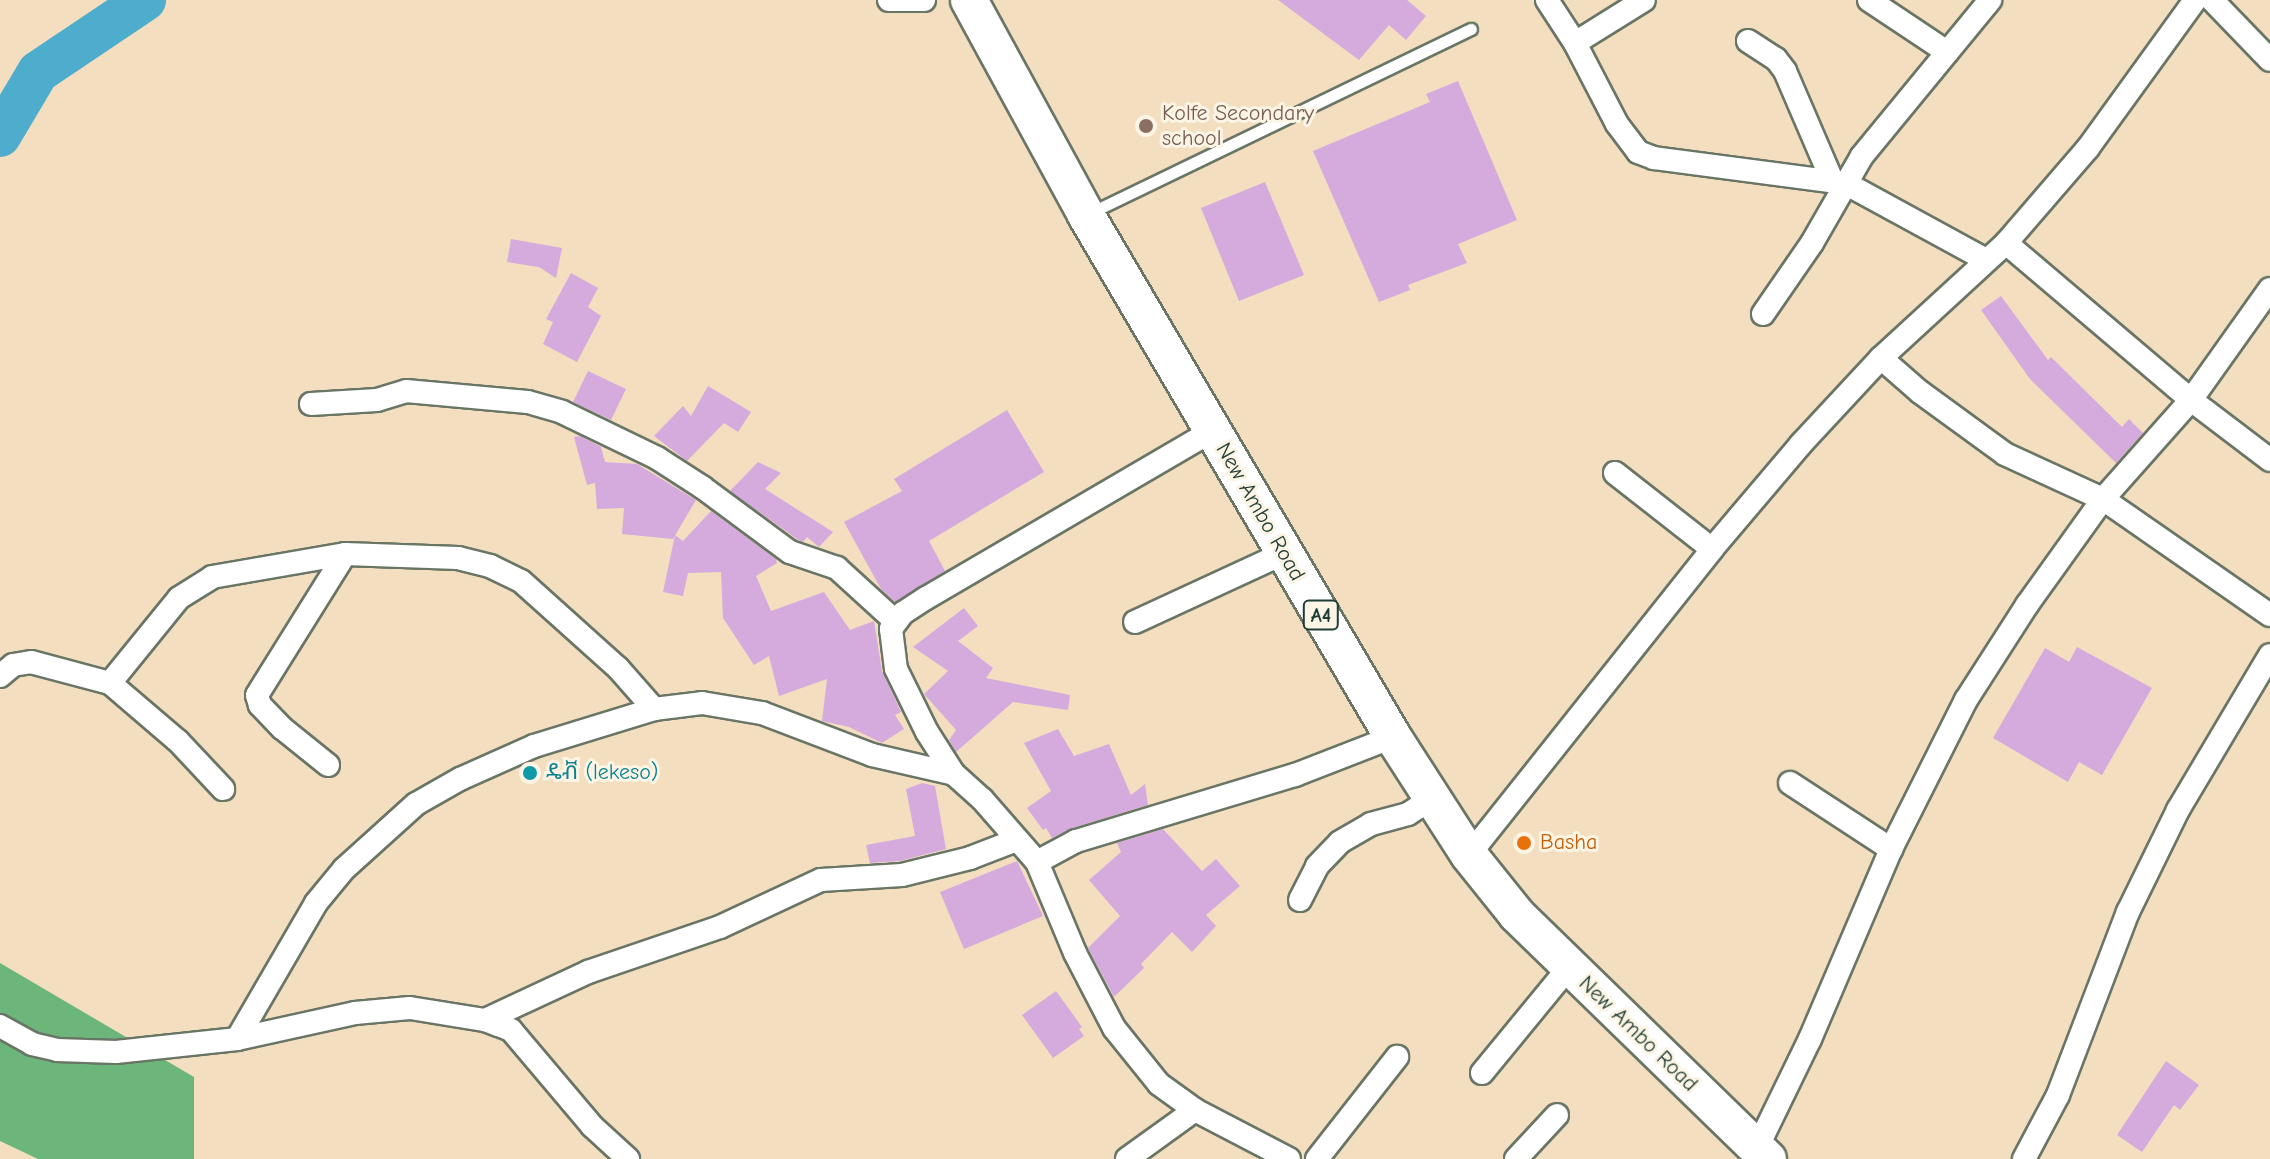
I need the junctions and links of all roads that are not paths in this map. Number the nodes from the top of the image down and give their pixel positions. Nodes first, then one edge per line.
1 (889, 0) edge
2 (924, 0) edge
3 (969, 0) edge
4 (1547, 0) edge
5 (1644, 0) edge
6 (1869, 0) edge
7 (1990, 0) edge
8 (2198, 0) edge
9 (1471, 29) dead end
10 (1748, 41) dead end
11 (1575, 43) junction
12 (1947, 52) junction
13 (2270, 60) edge
14 (1838, 182) junction
15 (1086, 215) junction
16 (2006, 243) junction
17 (1986, 260) junction
18 (2270, 289) edge
19 (1763, 314) dead end
20 (1881, 358) junction
21 (2191, 400) junction
22 (311, 404) dead end
23 (1212, 431) junction
24 (2270, 460) edge
25 (1615, 473) dead end
26 (2103, 499) junction
27 (1712, 549) junction
28 (1284, 553) junction
29 (345, 554) junction
30 (2270, 615) edge
31 (895, 621) junction
32 (1135, 622) dead end
33 (2270, 655) edge
34 (0, 676) edge
35 (110, 683) junction
36 (654, 709) junction
37 (1393, 737) junction
38 (328, 765) dead end
39 (954, 774) junction
40 (1790, 783) dead end
41 (223, 789) dead end
42 (1431, 799) junction
43 (1017, 840) junction
44 (1891, 849) junction
45 (1469, 855) junction
46 (1037, 862) junction
47 (1300, 900) dead end
48 (1569, 967) junction
49 (485, 1020) junction
50 (0, 1026) edge
51 (237, 1039) junction
52 (1397, 1057) dead end
53 (1482, 1073) dead end
54 (1195, 1110) junction
55 (1557, 1115) dead end
56 (1762, 1154) edge
57 (628, 1159) edge
58 (1127, 1159) edge
59 (1289, 1159) edge
60 (1317, 1159) edge
61 (1516, 1159) edge
62 (2024, 1159) edge

1 - 2 street
3 - 15 main road, New Ambo Road / A4
4 - 11 street
5 - 11 street
6 - 12 street
7 - 12 street
8 - 13 street
8 - 16 street
9 - 15 lane
10 - 14 street
11 - 14 street
12 - 14 street
14 - 17 street
14 - 19 street
15 - 23 main road, New Ambo Road / A4
16 - 17 street
16 - 21 street
17 - 20 street
18 - 21 street
20 - 26 street
20 - 27 street
21 - 24 street
21 - 26 street
22 - 31 street
23 - 28 main road, New Ambo Road / A4
23 - 31 street
25 - 27 street
26 - 30 street
26 - 44 street
27 - 45 street
28 - 32 street
28 - 37 main road, New Ambo Road / A4
29 - 35 street
29 - 36 street
29 - 38 street
31 - 39 street
33 - 62 street
34 - 35 street
35 - 41 street
36 - 39 street
36 - 51 street
37 - 42 main road, New Ambo Road / A4
37 - 46 street
39 - 43 street
40 - 44 street
42 - 45 main road, New Ambo Road / A4
42 - 47 street
43 - 46 street
43 - 49 street
44 - 56 street
45 - 48 main road, New Ambo Road / A4
46 - 54 street
48 - 53 street
48 - 56 main road, New Ambo Road / A4
49 - 51 street
49 - 57 street
50 - 51 street
52 - 60 street
54 - 58 street
54 - 59 street
55 - 61 street

